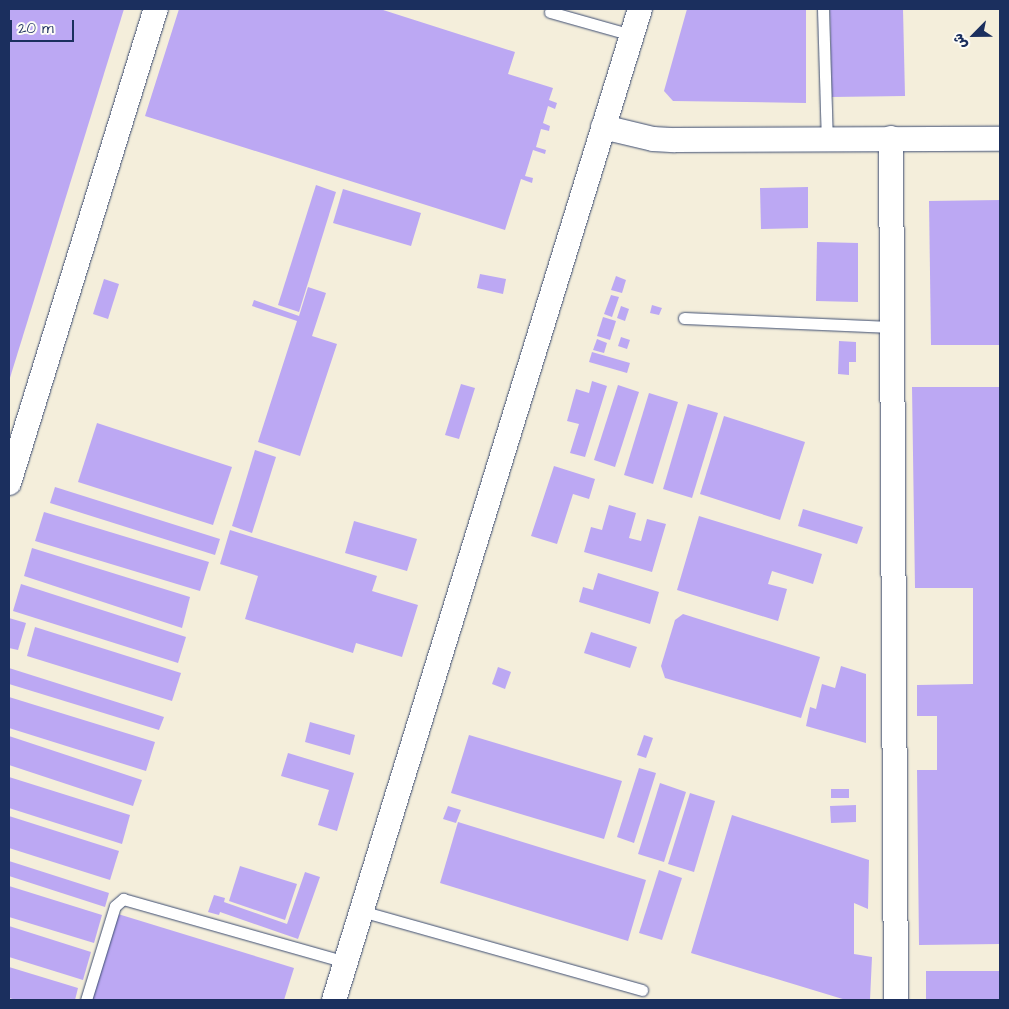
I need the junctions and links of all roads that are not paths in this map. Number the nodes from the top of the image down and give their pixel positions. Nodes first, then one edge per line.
1 (156, 9) edge
2 (640, 9) edge
3 (823, 9) edge
4 (550, 12) dead end
5 (632, 35) junction
6 (602, 127) junction
7 (891, 138) junction
8 (1000, 139) edge
9 (827, 140) junction
10 (684, 318) dead end
11 (892, 326) junction
12 (9, 483) edge
13 (361, 911) junction
14 (345, 962) junction
15 (642, 990) dead end
16 (86, 1000) edge
17 (334, 1000) edge
18 (896, 1000) edge

1 - 12 street
2 - 5 street
3 - 9 lane
4 - 5 lane
5 - 6 street
6 - 9 street
6 - 13 street
7 - 8 street
7 - 9 street
7 - 11 street
10 - 11 lane
11 - 18 street
13 - 14 street
13 - 15 lane
14 - 16 lane
14 - 17 street

